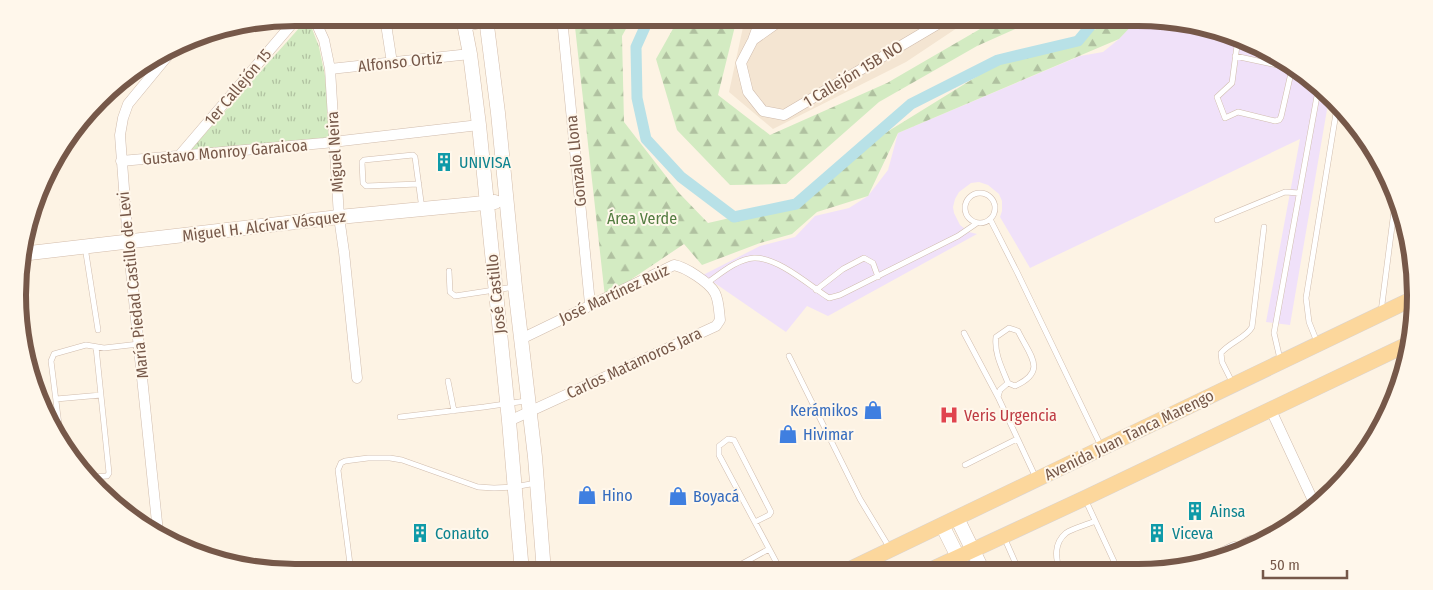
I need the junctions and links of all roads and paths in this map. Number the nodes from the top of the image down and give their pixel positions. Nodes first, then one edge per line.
1 (290, 26) edge
2 (318, 26) edge
3 (385, 26) edge
4 (465, 26) edge
5 (487, 26) edge
6 (563, 26) edge
7 (758, 26) edge
8 (773, 26) edge
9 (934, 26) edge
10 (753, 40) junction
11 (1237, 46) edge
12 (470, 54) junction
13 (1235, 56) junction
14 (164, 60) edge
15 (392, 63) junction
16 (1276, 65) edge
17 (330, 69) junction
18 (1291, 74) edge
19 (1317, 95) edge
20 (1336, 114) edge
21 (479, 125) junction
22 (334, 142) junction
23 (179, 156) junction
24 (121, 161) junction
25 (418, 184) junction
26 (1299, 193) junction
27 (508, 202) junction
28 (487, 203) junction
29 (422, 209) junction
30 (1394, 213) edge
31 (339, 217) junction
32 (990, 219) junction
33 (1217, 220) dead end
34 (977, 223) junction
35 (1264, 227) dead end
36 (128, 242) junction
37 (85, 247) junction
38 (30, 253) edge
39 (449, 271) dead end
40 (878, 277) junction
41 (706, 283) junction
42 (515, 287) junction
43 (495, 290) junction
44 (816, 290) junction
45 (1407, 302) edge
46 (590, 304) junction
47 (1380, 314) junction
48 (98, 330) dead end
49 (964, 333) dead end
50 (521, 338) junction
51 (139, 344) junction
52 (1319, 344) junction
53 (96, 347) junction
54 (1402, 347) edge
55 (789, 356) dead end
56 (1280, 362) junction
57 (357, 378) dead end
58 (448, 381) dead end
59 (1008, 383) junction
60 (1234, 385) junction
61 (101, 394) junction
62 (998, 397) junction
63 (56, 400) junction
64 (507, 404) junction
65 (530, 406) junction
66 (1270, 408) junction
67 (454, 411) junction
68 (400, 417) dead end
69 (509, 421) junction
70 (59, 423) edge
71 (1017, 439) junction
72 (1102, 448) junction
73 (965, 465) dead end
74 (97, 477) edge
75 (1037, 480) junction
76 (537, 483) junction
77 (514, 487) junction
78 (1085, 498) junction
79 (1312, 499) edge
80 (957, 518) junction
81 (1095, 521) junction
82 (755, 522) junction
83 (155, 524) edge
84 (942, 525) junction
85 (1003, 535) junction
86 (769, 549) junction
87 (972, 549) junction
88 (891, 550) junction
89 (958, 556) junction
90 (350, 564) edge
91 (521, 564) edge
92 (543, 564) edge
93 (742, 564) edge
94 (777, 564) edge
95 (861, 564) edge
96 (942, 564) edge
97 (962, 564) edge
98 (980, 564) edge
99 (1016, 564) edge
100 (1058, 564) edge
101 (1115, 564) edge

1 - 23 street, 1er Callejón 15
2 - 17 street, Miguel Neira
3 - 15 street
4 - 12 street, José Castillo
5 - 27 street, José Castillo
6 - 46 street, Gonzalo Llona
7 - 10 street
8 - 10 street
9 - 10 street, 1 Callejón 15B NO
11 - 13 lane
12 - 15 street, Alfonso Ortiz
12 - 21 street, José Castillo
13 - 16 lane
13 - 18 lane
14 - 24 street, María Piedad Castillo de Levi
15 - 17 street, Alfonso Ortiz
17 - 22 street, Miguel Neira
19 - 26 lane
20 - 52 lane
21 - 22 street, Gustavo Monroy Garaicoa
21 - 28 street, José Castillo
22 - 23 street, Gustavo Monroy Garaicoa
22 - 31 street, Miguel Neira
23 - 24 street, Gustavo Monroy Garaicoa
24 - 36 street, María Piedad Castillo de Levi
25 - 25 lane
25 - 29 lane
26 - 33 lane
26 - 56 lane
27 - 28 street, Miguel H. Alcívar Vásquez
27 - 42 street, José Castillo
28 - 29 street, Miguel H. Alcívar Vásquez
28 - 43 street, José Castillo
29 - 31 street, Miguel H. Alcívar Vásquez
30 - 47 lane
31 - 36 street, Miguel H. Alcívar Vásquez
31 - 57 street, Miguel Neira
32 - 34 lane
32 - 34 lane
32 - 72 lane
34 - 40 lane
35 - 60 lane
36 - 37 street, Miguel H. Alcívar Vásquez
36 - 51 street, María Piedad Castillo de Levi
37 - 38 street, Miguel H. Alcívar Vásquez
37 - 48 lane
39 - 43 lane
40 - 44 lane
40 - 44 lane
41 - 44 lane
41 - 46 street, José Martínez Ruiz
41 - 65 street, Carlos Matamoros Jara
42 - 43 lane
42 - 50 street, José Castillo
43 - 64 street, José Castillo
45 - 47 main road, Avenida Juan Tanca Marengo
46 - 50 street, José Martínez Ruiz
47 - 52 main road, Avenida Juan Tanca Marengo
49 - 62 lane
50 - 65 street, José Castillo
51 - 53 lane
51 - 83 street, María Piedad Castillo de Levi
52 - 56 main road, Avenida Juan Tanca Marengo
53 - 61 lane
53 - 63 lane
54 - 66 main road
55 - 88 lane
56 - 60 main road, Avenida Juan Tanca Marengo
58 - 67 lane
59 - 59 lane
59 - 62 lane
60 - 72 main road, Avenida Juan Tanca Marengo
61 - 63 lane
61 - 74 lane
62 - 71 lane
63 - 70 lane
64 - 65 lane
64 - 67 lane
64 - 69 street, José Castillo
65 - 69 street, Carlos Matamoros Jara
65 - 76 street, José Castillo
66 - 78 main road
66 - 79 street
67 - 68 lane
69 - 77 street, José Castillo
71 - 73 lane
71 - 75 lane
72 - 75 main road, Avenida Juan Tanca Marengo
75 - 80 main road, Avenida Juan Tanca Marengo
76 - 77 lane
76 - 92 street, José Castillo
77 - 90 lane
77 - 91 street, José Castillo
78 - 81 lane
78 - 85 main road
80 - 84 main road, Avenida Juan Tanca Marengo
80 - 87 street
81 - 100 lane
81 - 101 lane
82 - 82 lane
82 - 86 lane
84 - 88 main road, Avenida Juan Tanca Marengo
84 - 89 street
85 - 87 main road
85 - 99 lane
86 - 93 lane
86 - 94 lane
87 - 89 main road
87 - 98 street
88 - 95 main road, Avenida Juan Tanca Marengo
89 - 96 main road
89 - 97 street

